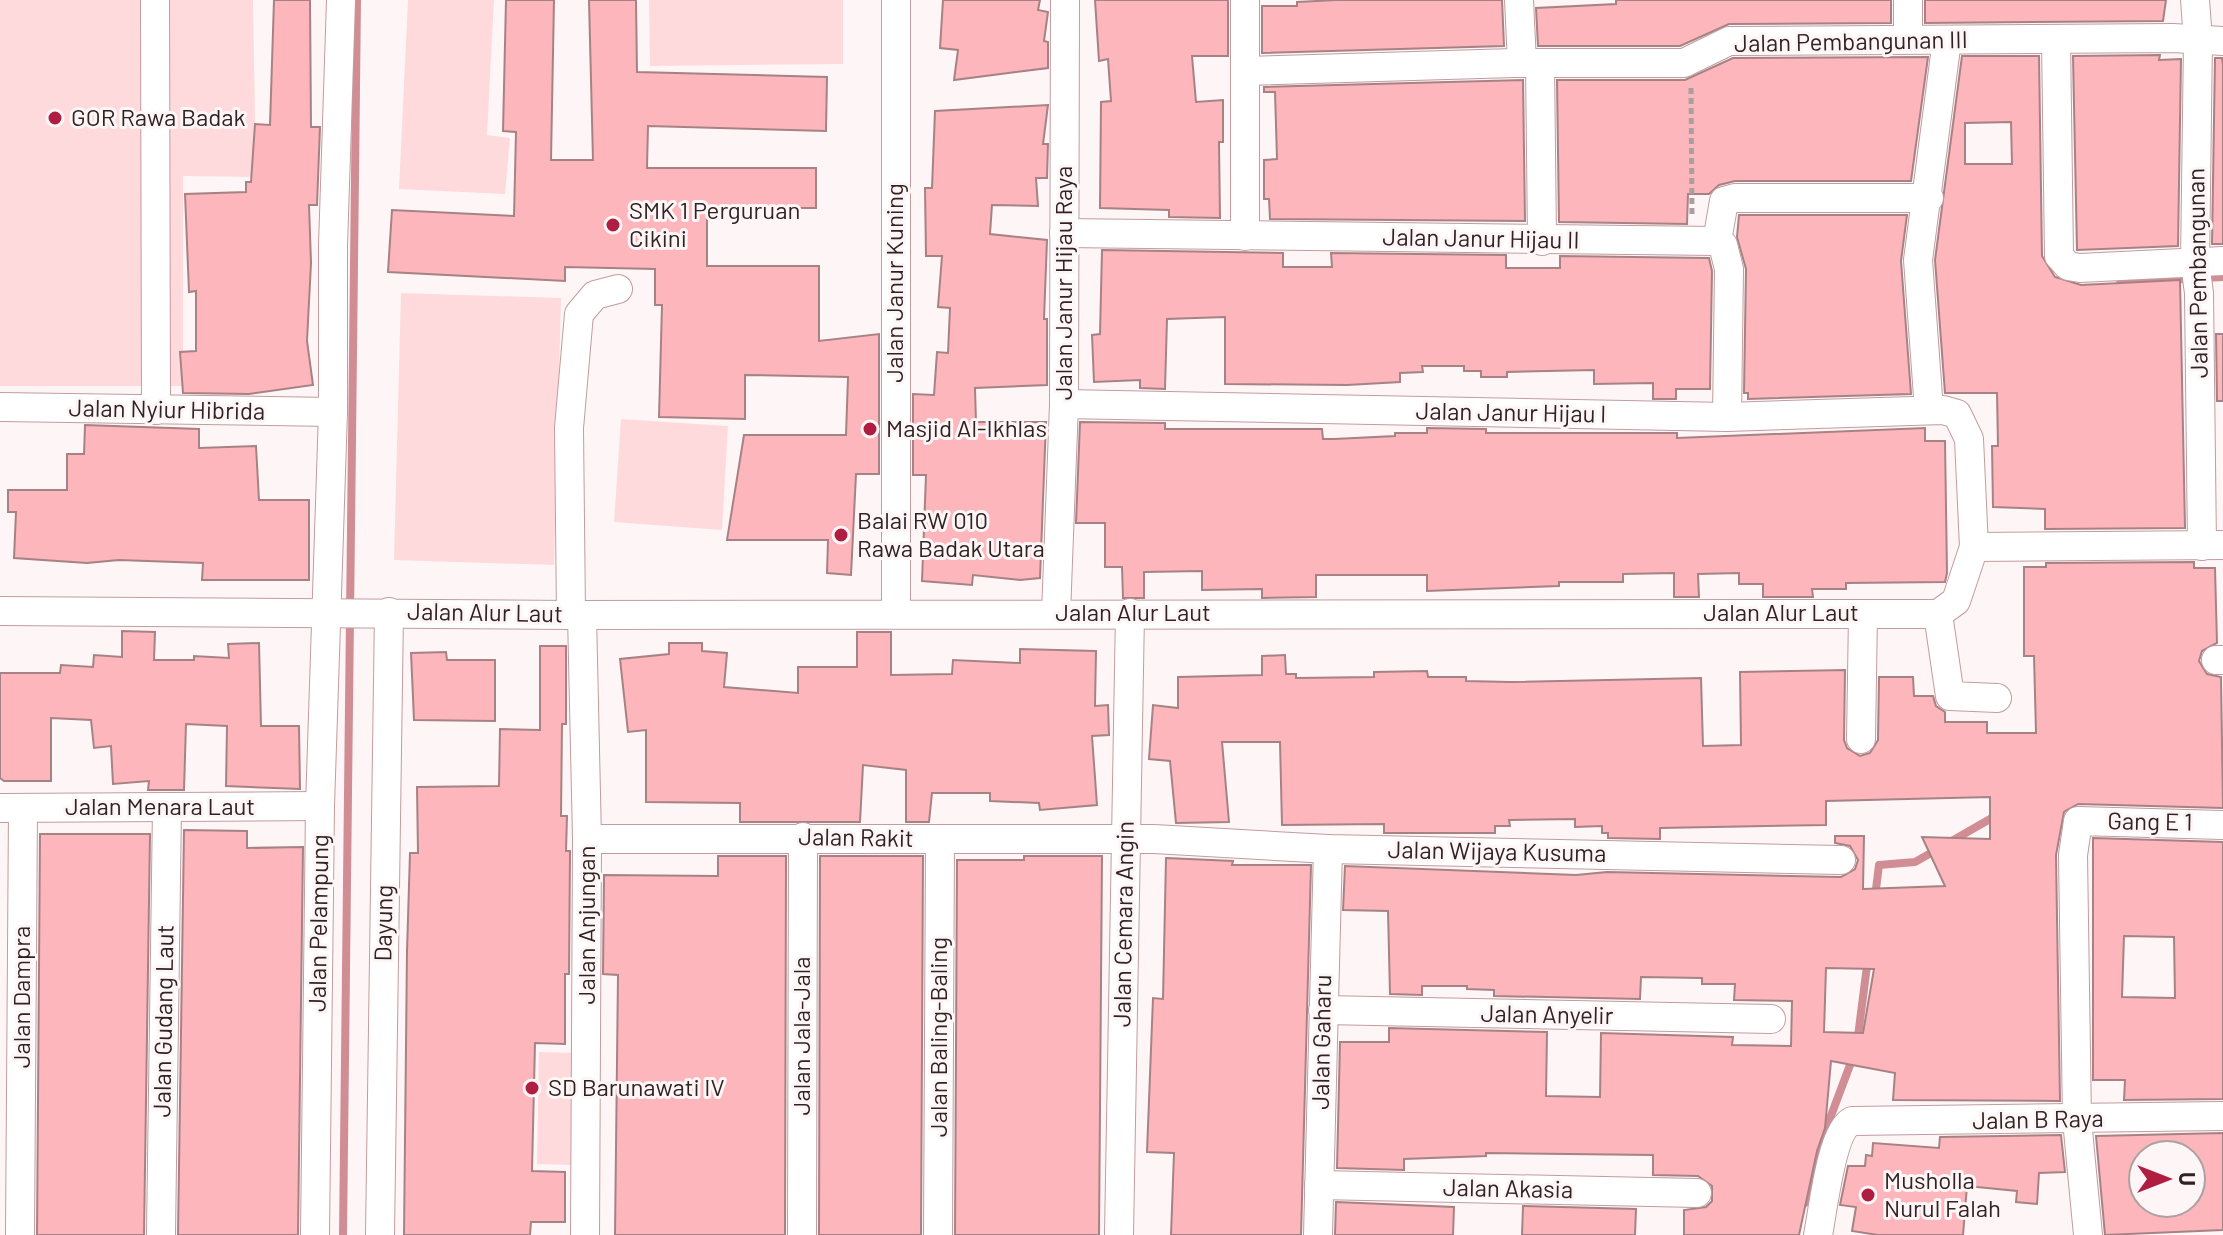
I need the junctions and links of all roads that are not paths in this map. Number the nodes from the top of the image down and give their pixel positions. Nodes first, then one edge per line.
1 (155, 0) edge
2 (341, 0) edge
3 (896, 0) edge
4 (1065, 0) edge
5 (1245, 0) edge
6 (1519, 0) edge
7 (1908, 0) edge
8 (2195, 0) edge
9 (1908, 38) junction
10 (2056, 39) junction
11 (1947, 40) junction
12 (2211, 41) edge
13 (1531, 63) junction
14 (1245, 71) junction
15 (1929, 198) junction
16 (1064, 233) junction
17 (1245, 236) junction
18 (1705, 240) junction
19 (1542, 241) junction
20 (2204, 272) edge
21 (618, 289) dead end
22 (1064, 404) junction
23 (0, 407) edge
24 (156, 410) junction
25 (1929, 410) junction
26 (333, 412) junction
27 (1727, 417) junction
28 (2212, 546) edge
29 (1974, 547) junction
30 (0, 611) edge
31 (327, 611) junction
32 (385, 612) junction
33 (1130, 613) junction
34 (896, 614) junction
35 (1056, 614) junction
36 (1863, 614) junction
37 (1938, 614) junction
38 (576, 615) junction
39 (1997, 698) dead end
40 (1861, 739) dead end
41 (320, 806) junction
42 (167, 807) junction
43 (12, 808) edge
44 (2223, 825) edge
45 (803, 837) junction
46 (587, 839) junction
47 (1125, 839) junction
48 (1154, 839) joint
49 (940, 840) junction
50 (1328, 849) junction
51 (1841, 860) dead end
52 (1323, 1010) junction
53 (1771, 1019) dead end
54 (2223, 1116) edge
55 (2077, 1120) junction
56 (1319, 1185) junction
57 (1697, 1193) dead end
58 (20, 1235) edge
59 (161, 1235) edge
60 (315, 1235) edge
61 (380, 1235) edge
62 (585, 1235) edge
63 (802, 1235) edge
64 (938, 1235) edge
65 (1119, 1235) edge
66 (1318, 1235) edge
67 (1818, 1235) edge
68 (2088, 1235) edge

1 - 24 street
2 - 26 street, Jalan Pelampung
3 - 34 street, Jalan Janur Kuning
4 - 16 street, Jalan Janur Hijau Raya
5 - 14 street
6 - 13 street
7 - 9 street
8 - 12 street, Jalan Pembangunan
9 - 11 street, Jalan Pembangunan III
9 - 13 street, Jalan Pembangunan III
10 - 11 street, Jalan Pembangunan III
10 - 12 street, Jalan Pembangunan III
10 - 20 street
11 - 15 street
12 - 20 street, Jalan Pembangunan
13 - 14 street
13 - 19 street
14 - 17 street
15 - 18 street
15 - 25 street
16 - 17 street, Jalan Janur Hijau II
16 - 22 street, Jalan Janur Hijau Raya
17 - 19 street, Jalan Janur Hijau II
18 - 19 street, Jalan Janur Hijau II
18 - 27 street
20 - 28 street, Jalan Pembangunan
21 - 38 street, Jalan Anjungan
22 - 27 street, Jalan Janur Hijau I
22 - 35 street, Jalan Janur Hijau Raya
23 - 24 street, Jalan Nyiur Hibrida
24 - 26 street, Jalan Nyiur Hibrida
25 - 27 street, Jalan Janur Hijau I
25 - 29 street, Jalan Janur Hijau I
26 - 31 street, Jalan Pelampung
28 - 29 street
29 - 37 street
30 - 31 street, Jalan Alur Laut
31 - 32 street, Jalan Alur Laut
31 - 41 street, Jalan Pelampung
32 - 38 street, Jalan Alur Laut
32 - 61 street, Dayung
33 - 35 street, Jalan Alur Laut
33 - 36 street, Jalan Alur Laut
33 - 47 street, Jalan Cemara Angin
34 - 35 street, Jalan Alur Laut
34 - 38 street, Jalan Alur Laut
36 - 37 street, Jalan Alur Laut
36 - 40 street
37 - 39 street
38 - 46 street, Jalan Anjungan
41 - 42 street, Jalan Menara Laut
41 - 60 street, Jalan Pelampung
42 - 43 street, Jalan Menara Laut
42 - 59 street, Jalan Gudang Laut
43 - 58 street, Jalan Dampra
44 - 55 street, Gang E 1
45 - 46 street, Jalan Rakit
45 - 49 street, Jalan Rakit
45 - 63 street, Jalan Jala-Jala
46 - 62 street, Jalan Anjungan
47 - 48 street, Jalan Rakit
47 - 49 street, Jalan Rakit
47 - 65 street, Jalan Cemara Angin
48 - 50 street, Jalan Wijaya Kusuma
49 - 64 street, Jalan Baling-Baling
50 - 51 street, Jalan Wijaya Kusuma
50 - 52 street, Jalan Gaharu
52 - 53 street, Jalan Anyelir
52 - 56 street, Jalan Gaharu
54 - 55 street, Jalan B Raya
55 - 67 street, Jalan B Raya
55 - 68 street
56 - 57 street, Jalan Akasia
56 - 66 street, Jalan Gaharu

